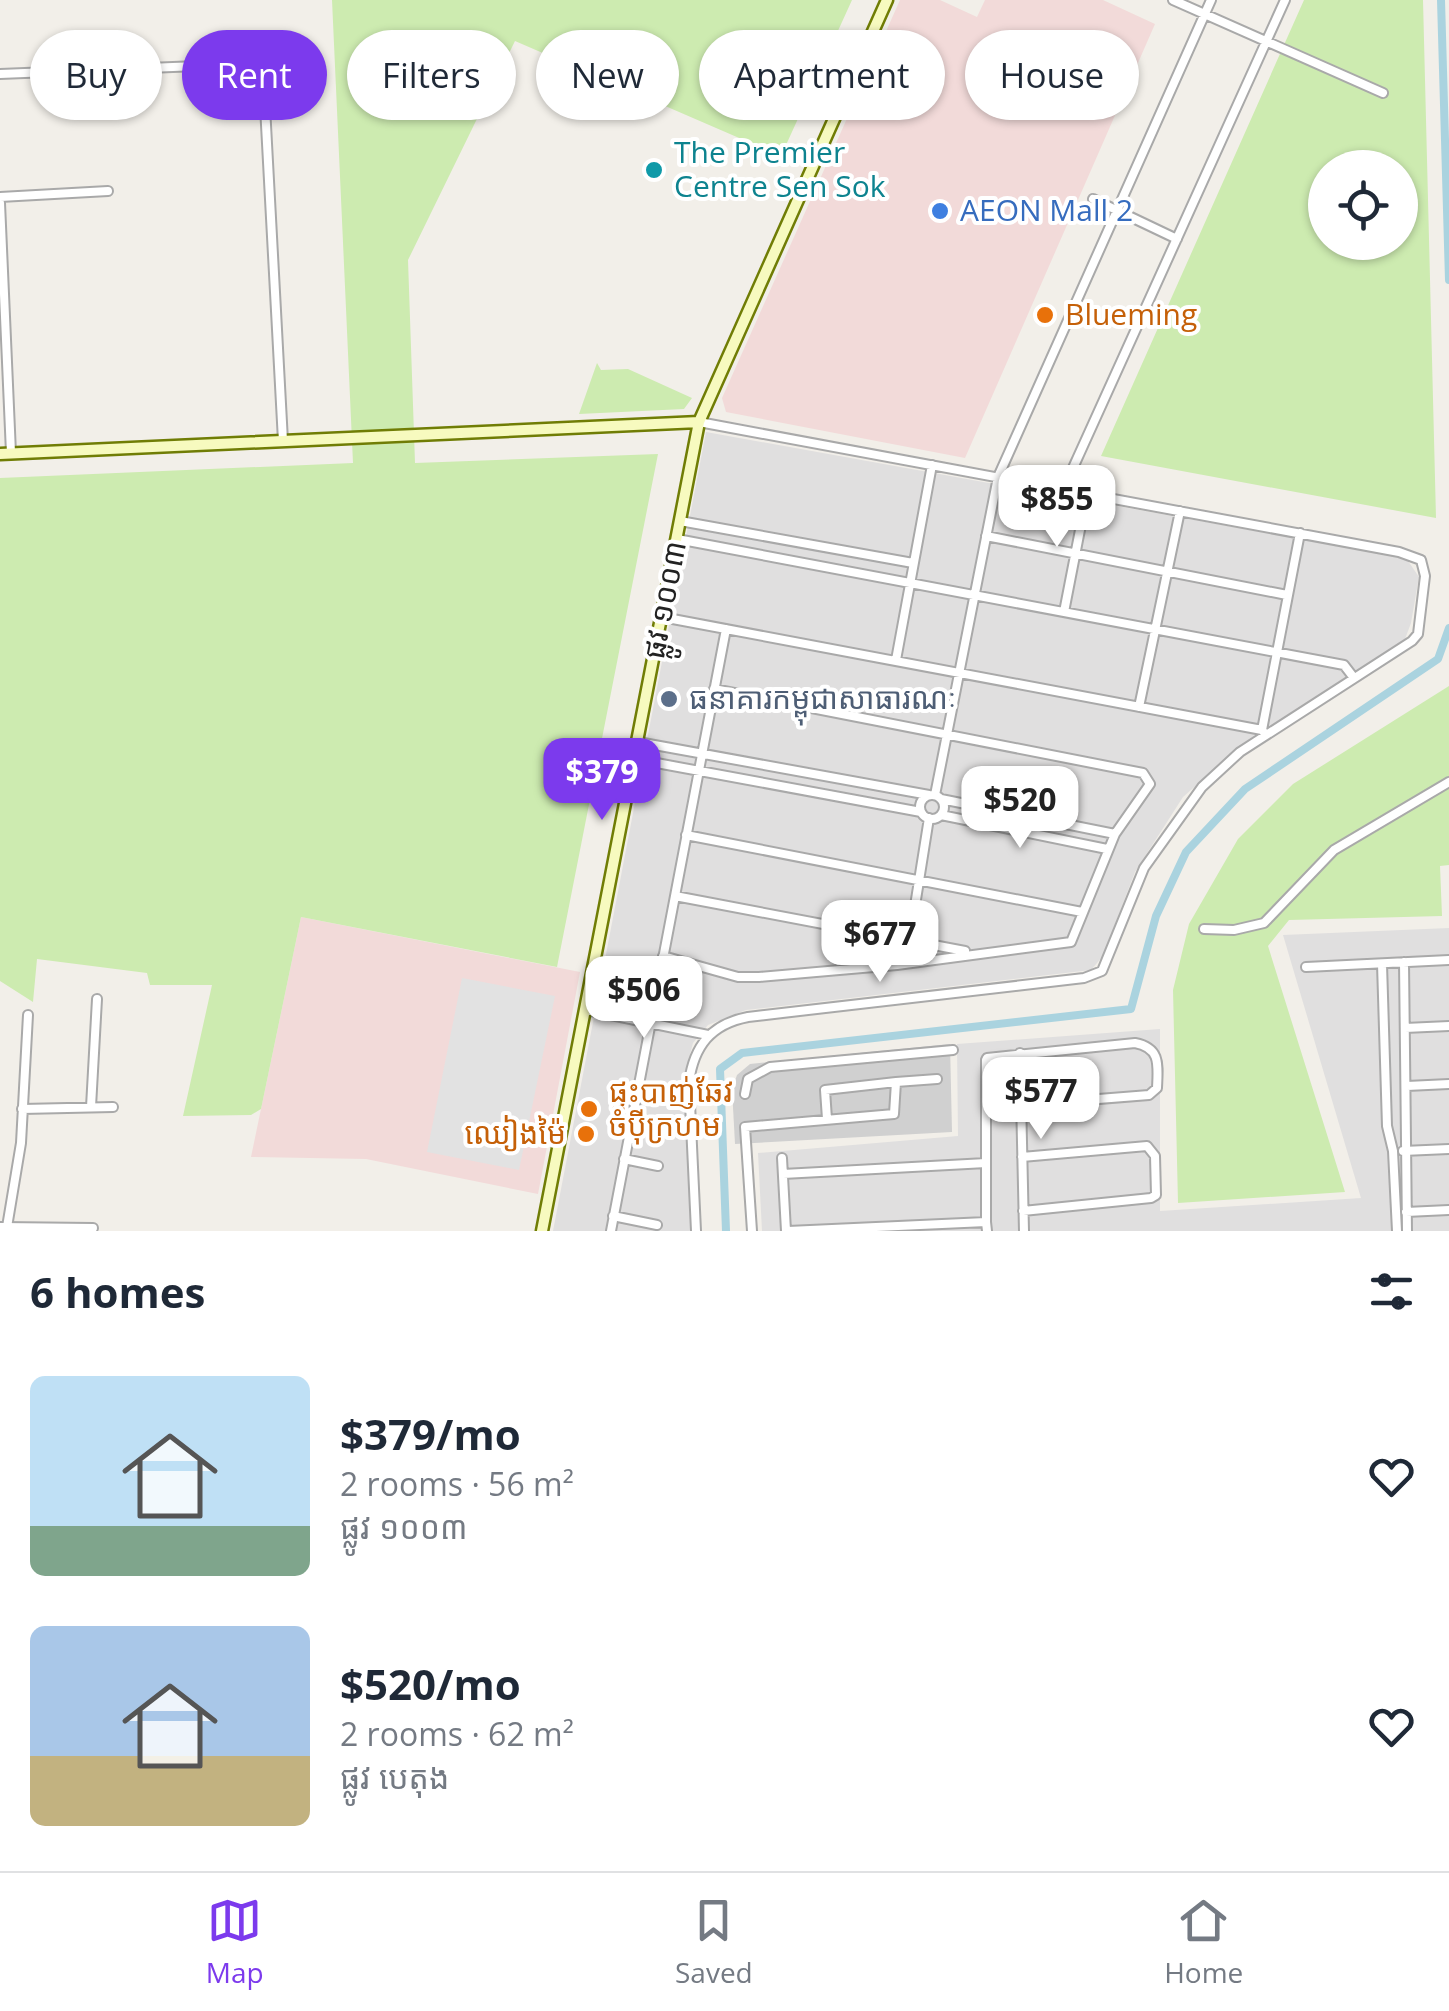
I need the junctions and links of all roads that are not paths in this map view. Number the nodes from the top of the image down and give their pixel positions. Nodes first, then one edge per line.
1 (887, 0) edge
2 (1173, 0) edge
3 (1211, 0) edge
4 (1284, 0) edge
5 (1205, 14) junction
6 (1268, 41) junction
7 (0, 74) edge
8 (1383, 93) dead end
9 (108, 191) dead end
10 (1093, 199) dead end
11 (0, 200) edge
12 (1118, 210) junction
13 (1178, 238) junction
14 (1, 255) edge
15 (2, 316) edge
16 (4, 381) edge
17 (699, 422) junction
18 (283, 441) junction
19 (6, 454) edge
20 (932, 465) junction
21 (998, 477) junction
22 (1063, 490) junction
23 (1086, 494) junction
24 (1180, 511) junction
25 (680, 521) junction
26 (1300, 533) junction
27 (986, 536) junction
28 (677, 540) junction
29 (865, 554) junction
30 (1076, 554) junction
31 (913, 563) junction
32 (1167, 572) junction
33 (861, 574) junction
34 (909, 583) junction
35 (1287, 595) junction
36 (974, 596) junction
37 (1064, 612) junction
38 (662, 617) junction
39 (726, 629) junction
40 (1156, 630) junction
41 (1276, 652) junction
42 (896, 660) junction
43 (959, 673) junction
44 (1354, 678) junction
45 (714, 689) junction
46 (1140, 707) junction
47 (1264, 733) junction
48 (946, 736) junction
49 (638, 742) junction
50 (702, 754) junction
51 (635, 758) junction
52 (699, 770) junction
53 (1449, 782) edge
54 (935, 796) junction
55 (925, 815) junction
56 (941, 816) junction
57 (686, 834) junction
58 (1115, 834) junction
59 (1107, 850) junction
60 (919, 879) junction
61 (675, 896) junction
62 (1082, 912) junction
63 (1204, 928) dead end
64 (908, 939) junction
65 (969, 952) junction
66 (663, 956) junction
67 (1449, 960) edge
68 (1404, 962) junction
69 (1382, 964) junction
70 (897, 965) junction
71 (1306, 967) dead end
72 (97, 999) dead end
73 (586, 1010) junction
74 (28, 1016) dead end
75 (650, 1023) junction
76 (1449, 1026) edge
77 (1406, 1028) junction
78 (708, 1035) junction
79 (953, 1050) dead end
80 (1020, 1054) junction
81 (937, 1079) dead end
82 (896, 1082) junction
83 (1449, 1084) edge
84 (1408, 1086) junction
85 (745, 1094) dead end
86 (1021, 1105) junction
87 (91, 1107) junction
88 (113, 1107) dead end
89 (986, 1108) junction
90 (22, 1109) junction
91 (827, 1119) junction
92 (1449, 1149) edge
93 (1393, 1151) junction
94 (1404, 1151) junction
95 (1022, 1157) junction
96 (624, 1158) junction
97 (782, 1158) dead end
98 (986, 1163) junction
99 (658, 1166) dead end
100 (783, 1174) junction
101 (1449, 1210) edge
102 (1023, 1211) junction
103 (1402, 1212) junction
104 (614, 1216) junction
105 (657, 1225) dead end
106 (3, 1227) edge
107 (986, 1227) edge
108 (93, 1228) dead end
109 (542, 1231) edge
110 (611, 1231) edge
111 (696, 1231) edge
112 (752, 1231) edge
113 (787, 1231) edge
114 (1024, 1231) edge
115 (1397, 1231) edge
116 (1407, 1231) edge

1 - 17 main road, ផ្លូវ ១០០៣
2 - 5 street
3 - 5 street
4 - 6 street
5 - 6 street
5 - 12 street
6 - 8 street
6 - 13 street
7 - 18 street
9 - 11 street
10 - 12 street
11 - 14 street
12 - 13 street
12 - 21 street
13 - 22 street
14 - 15 street
15 - 16 street
16 - 19 street
17 - 18 main road
17 - 20 street
17 - 25 main road, ផ្លូវ ១០០៣
18 - 19 main road
20 - 21 street
20 - 31 street
21 - 22 street
21 - 27 street
22 - 23 street
23 - 24 street
23 - 30 street
24 - 26 street
24 - 32 street
25 - 28 main road, ផ្លូវ ១០០៣
25 - 29 street
26 - 35 street
26 - 44 street
27 - 30 street
27 - 36 street
28 - 33 street
28 - 38 main road, ផ្លូវ ១០០៣
29 - 31 street
29 - 33 street
30 - 32 street
30 - 37 street
31 - 34 street
32 - 35 street
32 - 40 street
33 - 34 street
34 - 36 street
34 - 42 street
35 - 41 street
36 - 37 street
36 - 43 street
37 - 40 street
38 - 39 street
38 - 49 main road, ផ្លូវ ១០០៣
39 - 42 street
39 - 45 street
40 - 41 street
40 - 46 street
41 - 44 street
41 - 47 street
42 - 43 street
43 - 46 street
43 - 48 street
44 - 47 street
45 - 48 street
45 - 50 street
46 - 47 street
47 - 78 street
48 - 54 street
48 - 58 street
49 - 50 street
49 - 51 main road, ផ្លូវ ១០០៣
50 - 52 street
50 - 54 street
51 - 52 street
51 - 73 main road, ផ្លូវ ១០០៣
52 - 55 street
52 - 57 street
53 - 63 street
54 - 55 street
54 - 56 street
54 - 58 street
55 - 56 street
55 - 60 street
56 - 59 street
57 - 60 street
57 - 61 street
58 - 59 street
59 - 62 street
60 - 62 street
60 - 64 street
61 - 64 street
61 - 66 street
62 - 65 street
64 - 65 street
64 - 70 street
65 - 70 street
66 - 70 street
66 - 75 street
67 - 68 street
68 - 69 street
68 - 77 street
69 - 71 street
69 - 93 street
72 - 87 street
73 - 75 street
73 - 109 main road, ផ្លូវ ១០០៣
74 - 90 street
75 - 78 street
75 - 96 street
76 - 77 street
77 - 84 street
78 - 111 street
79 - 85 street
80 - 86 street
80 - 86 street
80 - 89 street
81 - 82 street
82 - 91 street
82 - 91 street
83 - 84 street
84 - 94 street
86 - 89 street
86 - 95 street
87 - 88 street
87 - 90 street
89 - 98 street
90 - 106 street
91 - 112 street
92 - 94 street
93 - 94 street
93 - 103 street
94 - 103 street
95 - 102 street
95 - 102 street
96 - 99 street
96 - 104 street
97 - 100 street
98 - 100 street
98 - 107 street
100 - 113 street
101 - 103 street
102 - 114 street
103 - 115 street
103 - 116 street
104 - 105 street
104 - 110 street
106 - 108 street
107 - 113 street

